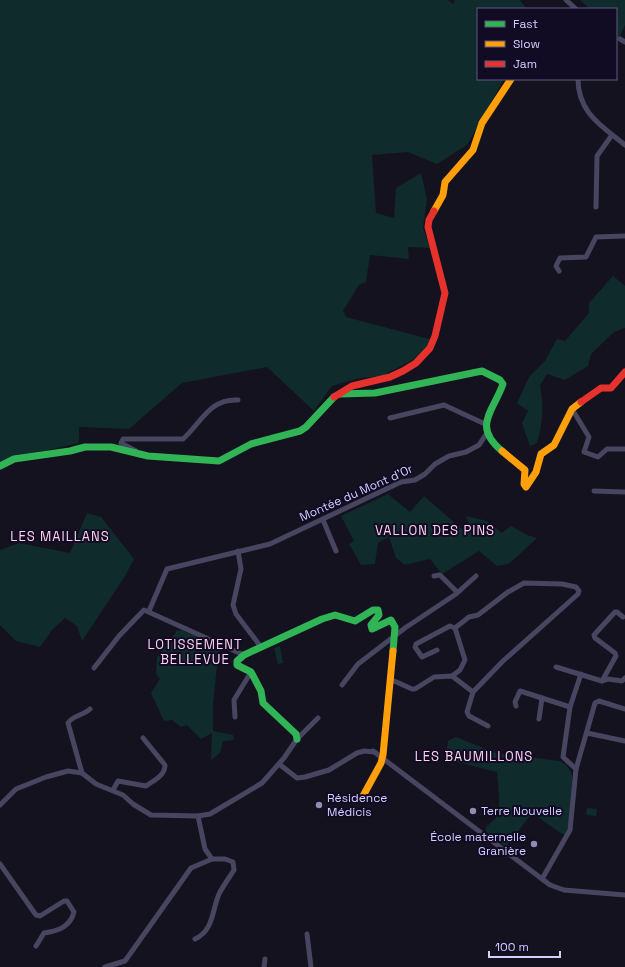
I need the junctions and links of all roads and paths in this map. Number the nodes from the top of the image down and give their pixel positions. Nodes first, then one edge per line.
1 (566, 0) edge
2 (575, 8) edge
3 (510, 80) edge
4 (578, 80) edge
5 (612, 135) junction
6 (625, 145) edge
7 (596, 207) dead end
8 (625, 236) edge
9 (559, 271) dead end
10 (625, 372) edge
11 (338, 394) junction
12 (238, 400) dead end
13 (572, 409) junction
14 (390, 418) dead end
15 (485, 424) junction
16 (487, 433) junction
17 (625, 449) edge
18 (154, 457) junction
19 (0, 466) edge
20 (594, 491) dead end
21 (625, 492) edge
22 (323, 520) junction
23 (238, 551) junction
24 (336, 551) dead end
25 (434, 576) dead end
26 (476, 576) dead end
27 (457, 592) junction
28 (149, 611) junction
29 (623, 617) dead end
30 (455, 628) junction
31 (395, 636) junction
32 (261, 646) junction
33 (437, 650) dead end
34 (244, 655) junction
35 (556, 667) dead end
36 (94, 668) dead end
37 (251, 672) junction
38 (581, 674) junction
39 (452, 676) junction
40 (625, 678) edge
41 (392, 680) junction
42 (602, 681) junction
43 (402, 684) junction
44 (342, 685) dead end
45 (391, 689) junction
46 (473, 692) junction
47 (542, 698) junction
48 (516, 706) dead end
49 (570, 706) junction
50 (90, 709) dead end
51 (625, 709) edge
52 (235, 717) dead end
53 (318, 718) dead end
54 (539, 719) dead end
55 (488, 726) dead end
56 (586, 733) junction
57 (143, 738) dead end
58 (297, 739) junction
59 (625, 741) edge
60 (382, 756) junction
61 (279, 764) junction
62 (576, 769) junction
63 (82, 773) junction
64 (113, 790) junction
65 (362, 796) dead end
66 (0, 805) edge
67 (198, 816) junction
68 (212, 859) junction
69 (0, 864) edge
70 (542, 879) junction
71 (625, 896) edge
72 (307, 934) dead end
73 (196, 939) dead end
74 (36, 946) dead end
75 (265, 959) dead end
76 (105, 967) edge
77 (264, 967) edge
78 (311, 967) edge

1 - 2 street
3 - 11 street
4 - 5 street
5 - 6 street
5 - 7 street
8 - 9 street
10 - 13 street
11 - 15 street
11 - 18 street
12 - 18 street
13 - 16 street
13 - 17 street
14 - 15 street
15 - 16 street
16 - 22 street, Montée du Mont d'Or
18 - 19 street
20 - 21 street
22 - 23 street, Montée du Mont d'Or
22 - 24 street
23 - 28 street, Montée du Mont d'Or
23 - 32 street
25 - 27 street
26 - 27 street
27 - 31 street
28 - 34 street
28 - 36 street
29 - 42 street
30 - 33 street
30 - 39 street
30 - 46 street
31 - 32 street
31 - 41 street
31 - 44 street
32 - 34 street
34 - 37 street
35 - 38 street
37 - 52 street
37 - 58 street
38 - 42 street
38 - 49 street
39 - 43 street
39 - 46 street
40 - 42 street
41 - 43 street
41 - 45 street
43 - 45 street
45 - 60 street
46 - 55 street
47 - 48 street
47 - 49 street
47 - 54 street
49 - 62 street
50 - 63 street
51 - 56 street
53 - 58 street
56 - 59 street
56 - 62 street
57 - 64 street
58 - 61 street
60 - 61 street
60 - 65 street
60 - 70 street
61 - 67 street
62 - 70 street
63 - 64 street
63 - 66 street
64 - 67 street
67 - 68 street
68 - 73 street
68 - 76 street
69 - 74 street
70 - 71 street
72 - 78 street
75 - 77 street

